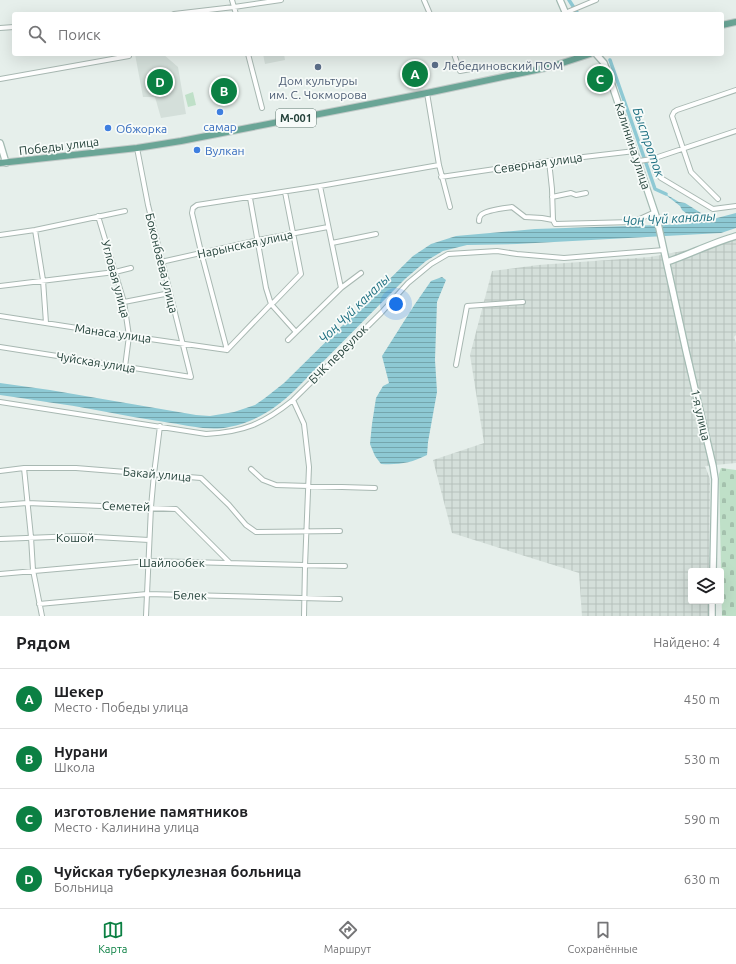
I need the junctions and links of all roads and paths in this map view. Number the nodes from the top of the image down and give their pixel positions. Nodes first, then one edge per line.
1 (232, 0) edge
2 (281, 0) edge
3 (424, 0) edge
4 (560, 0) edge
5 (596, 0) edge
6 (234, 7) junction
7 (191, 12) edge
8 (235, 12) edge
9 (429, 12) edge
10 (564, 12) edge
11 (569, 12) edge
12 (736, 22) edge
13 (724, 25) edge
14 (12, 27) edge
15 (0, 28) edge
16 (129, 56) dead end
17 (249, 56) edge
18 (455, 56) edge
19 (579, 56) edge
20 (598, 56) edge
21 (476, 68) dead end
22 (0, 79) edge
23 (736, 90) edge
24 (427, 93) junction
25 (262, 108) dead end
26 (736, 131) edge
27 (0, 143) edge
28 (137, 148) junction
29 (682, 148) junction
30 (635, 151) junction
31 (646, 159) junction
32 (549, 161) junction
33 (3, 163) edge
34 (439, 165) junction
35 (441, 177) junction
36 (320, 186) junction
37 (284, 192) junction
38 (586, 193) dead end
39 (552, 197) junction
40 (250, 198) junction
41 (718, 199) dead end
42 (736, 206) edge
43 (450, 207) dead end
44 (125, 211) dead end
45 (655, 212) junction
46 (98, 216) junction
47 (553, 220) junction
48 (479, 221) dead end
49 (328, 227) junction
50 (35, 230) junction
51 (293, 234) junction
52 (376, 234) dead end
53 (0, 235) edge
54 (736, 236) edge
55 (258, 240) junction
56 (332, 242) junction
57 (662, 242) joint
58 (664, 250) junction
59 (201, 252) junction
60 (161, 262) junction
61 (667, 262) junction
62 (131, 268) dead end
63 (115, 272) junction
64 (361, 274) dead end
65 (43, 280) junction
66 (0, 286) edge
67 (341, 288) junction
68 (170, 293) junction
69 (124, 302) junction
70 (524, 302) dead end
71 (272, 303) junction
72 (0, 316) edge
73 (46, 323) junction
74 (296, 332) junction
75 (129, 336) junction
76 (288, 340) dead end
77 (183, 343) junction
78 (0, 348) edge
79 (227, 350) junction
80 (456, 365) dead end
81 (125, 367) junction
82 (191, 377) joint
83 (293, 400) junction
84 (1, 402) edge
85 (160, 426) junction
86 (24, 468) junction
87 (251, 469) dead end
88 (0, 471) edge
89 (154, 474) junction
90 (309, 485) junction
91 (375, 488) dead end
92 (27, 503) junction
93 (0, 506) edge
94 (151, 507) junction
95 (307, 531) junction
96 (340, 531) dead end
97 (31, 538) junction
98 (0, 539) edge
99 (149, 540) junction
100 (148, 561) junction
101 (230, 563) junction
102 (305, 566) junction
103 (345, 566) dead end
104 (713, 568) edge
105 (33, 570) junction
106 (0, 574) edge
107 (147, 594) junction
108 (305, 597) junction
109 (340, 599) dead end
110 (39, 604) junction
111 (712, 604) edge
112 (42, 616) edge
113 (146, 616) edge
114 (304, 616) edge
115 (712, 616) edge

1 - 6 street
2 - 6 street
3 - 9 street
4 - 10 main road
5 - 11 street
6 - 7 street
6 - 8 street
12 - 13 main road
14 - 15 street
16 - 22 street
17 - 25 street
18 - 21 street
19 - 24 main road, Победы улица / М-001
20 - 30 main road, Калинина улица
23 - 29 street
24 - 28 main road, Победы улица / М-001
24 - 34 street
26 - 29 street, Калинина улица
27 - 33 main road
28 - 33 main road, Победы улица / М-001
28 - 60 street, Боконбаева улица
29 - 31 street, Калинина улица
29 - 41 street
30 - 31 main road, Калинина улица
30 - 32 street, Северная улица
31 - 42 street
31 - 45 main road, Калинина улица
32 - 35 street, Северная улица
32 - 39 street
34 - 35 street
34 - 36 street
35 - 43 street
36 - 37 street
36 - 49 street
37 - 40 street
37 - 51 street
38 - 39 street
39 - 47 street
40 - 55 street
40 - 59 street
44 - 46 street
45 - 47 street
45 - 57 main road, Калинина улица
46 - 50 street
46 - 63 street, Угловая улица
47 - 48 street
49 - 51 street, Нарынская улица
49 - 56 street
50 - 53 street
50 - 65 street
51 - 55 street, Нарынская улица
51 - 71 street
52 - 56 street
54 - 61 main road
55 - 59 street, Нарынская улица
55 - 71 street
56 - 67 street
57 - 58 main road, 1-я улица
58 - 61 main road, 1-я улица
58 - 83 street, БЧК переулок
59 - 60 street, Нарынская улица
59 - 79 street
60 - 68 street, Боконбаева улица
61 - 104 main road, 1-я улица
62 - 63 street
63 - 65 street
63 - 69 street, Угловая улица
64 - 67 street
65 - 66 street
65 - 73 street
67 - 74 street
68 - 69 street
68 - 77 street, Боконбаева улица
69 - 75 street, Угловая улица
70 - 80 street
71 - 74 street
71 - 79 street
72 - 73 street, Манаса улица
73 - 75 street, Манаса улица
74 - 76 street
75 - 77 street, Манаса улица
75 - 81 street, Угловая улица
77 - 79 street, Манаса улица
77 - 82 street, Боконбаева улица
78 - 81 street, Чуйская улица
81 - 82 street, Чуйская улица
83 - 85 street, БЧК переулок
83 - 90 street
84 - 85 street, БЧК переулок
85 - 89 street
86 - 88 street, Бакай улица
86 - 89 street, Бакай улица
86 - 92 street
87 - 90 street
89 - 94 street
89 - 95 street, Бакай улица
90 - 91 street
90 - 95 street
92 - 93 street, Семетей
92 - 94 street, Семетей
92 - 97 street
94 - 99 street
94 - 101 street, Семетей
95 - 96 street, Бакай улица
95 - 102 street
97 - 98 street, Кошой
97 - 99 street, Кошой
97 - 105 street
99 - 100 street
100 - 101 street, Шайлообек
100 - 105 street, Шайлообек
100 - 107 street
101 - 102 street, Шайлообек
102 - 103 street, Шайлообек
102 - 108 street
105 - 106 street, Шайлообек
105 - 110 street
107 - 108 street, Белек
107 - 110 street, Белек
107 - 113 street
108 - 109 street, Белек
108 - 114 street
110 - 112 street
111 - 115 main road

